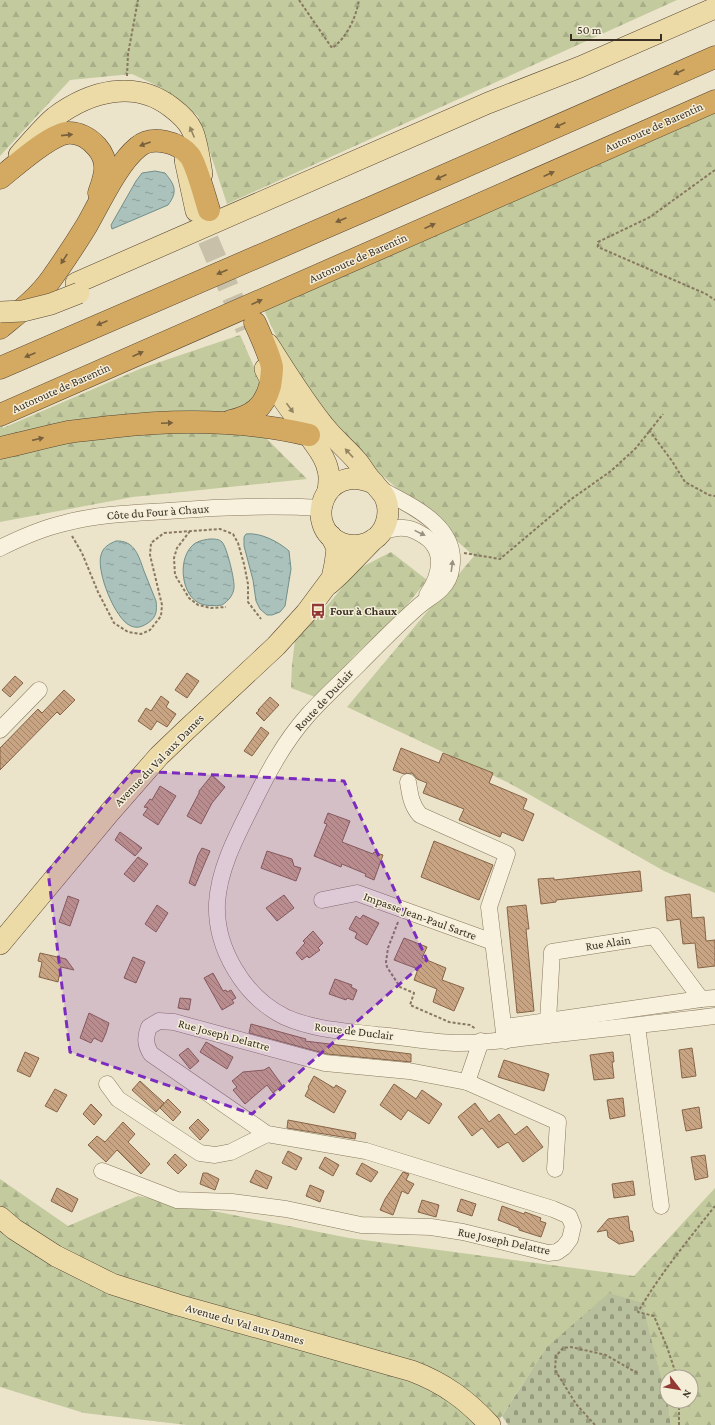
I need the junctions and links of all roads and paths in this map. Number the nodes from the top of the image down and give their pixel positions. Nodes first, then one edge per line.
1 (138, 0) edge
2 (299, 0) edge
3 (359, 0) edge
4 (715, 8) edge
5 (715, 57) edge
6 (119, 91) junction
7 (715, 101) edge
8 (182, 149) junction
9 (715, 170) edge
10 (0, 175) edge
11 (0, 178) edge
12 (202, 210) joint
13 (86, 227) junction
14 (78, 288) junction
15 (715, 300) edge
16 (0, 302) edge
17 (0, 312) edge
18 (251, 326) joint
19 (0, 328) edge
20 (0, 368) edge
21 (271, 381) junction
22 (663, 414) dead end
23 (0, 415) edge
24 (226, 422) junction
25 (650, 430) junction
26 (309, 435) junction
27 (0, 448) edge
28 (377, 486) junction
29 (715, 496) edge
30 (325, 500) junction
31 (64, 523) junction
32 (190, 531) junction
33 (331, 536) junction
34 (378, 536) junction
35 (0, 548) edge
36 (452, 551) junction
37 (328, 585) junction
38 (420, 605) junction
39 (226, 607) dead end
40 (261, 618) dead end
41 (39, 690) dead end
42 (0, 730) edge
43 (408, 782) dead end
44 (322, 900) dead end
45 (405, 911) junction
46 (493, 942) junction
47 (0, 944) edge
48 (708, 998) edge
49 (715, 1016) edge
50 (548, 1021) junction
51 (637, 1026) junction
52 (504, 1034) junction
53 (479, 1041) junction
54 (467, 1082) junction
55 (107, 1084) dead end
56 (267, 1134) junction
57 (555, 1169) dead end
58 (102, 1171) dead end
59 (662, 1206) dead end
60 (715, 1206) edge
61 (0, 1217) edge
62 (674, 1369) edge
63 (639, 1374) dead end
64 (679, 1409) edge
65 (490, 1425) edge
66 (596, 1425) edge
67 (679, 1425) edge

1 - 6 path
2 - 3 path
4 - 14 main road
5 -> 20 highway
6 - 8 main road
6 - 10 main road
12 -> 6 main road
23 -> 7 highway, Autoroute de Barentin
8 - 12 highway
8 -> 13 highway
9 - 15 path
11 -> 13 highway
13 -> 19 highway
14 - 16 main road
14 - 17 main road, bridge
18 - 21 highway
28 -> 18 main road
21 - 24 highway
21 -> 26 main road
22 - 25 path
24 - 26 highway
27 -> 24 highway
25 - 29 path
25 - 36 path
26 - 30 main road
28 - 30 main road
28 - 34 main road
28 - 36 street, Route de Duclair
30 - 31 street, Côte du Four à Chaux
30 - 33 main road
31 - 32 path
31 - 35 street, Côte du Four à Chaux
32 - 39 path
32 - 40 path
33 - 34 main road
33 - 37 main road, Avenue du Val aux Dames
34 - 37 main road, Avenue du Val aux Dames
34 -> 38 street, Route de Duclair
38 -> 36 street, Route de Duclair
37 - 47 main road, Avenue du Val aux Dames
38 - 53 street, Route de Duclair
41 - 42 street
43 - 46 street
44 - 45 street, Impasse Jean-Paul Sartre
45 - 46 street, Impasse Jean-Paul Sartre
45 - 53 path
46 - 52 street
48 - 50 street, Rue Alain
48 - 50 street, Rue Alain
49 - 51 street, Route de Duclair
50 - 52 street, Rue Alain
51 - 52 street, Route de Duclair
51 - 59 street
52 - 53 street, Route de Duclair
53 - 54 street
54 - 56 street, Rue Joseph Delattre
54 - 57 street, Rue Joseph Delattre
55 - 56 street
56 - 58 street, Rue Joseph Delattre
60 - 62 path
61 - 65 main road, Avenue du Val aux Dames
63 - 66 path
64 - 67 path

